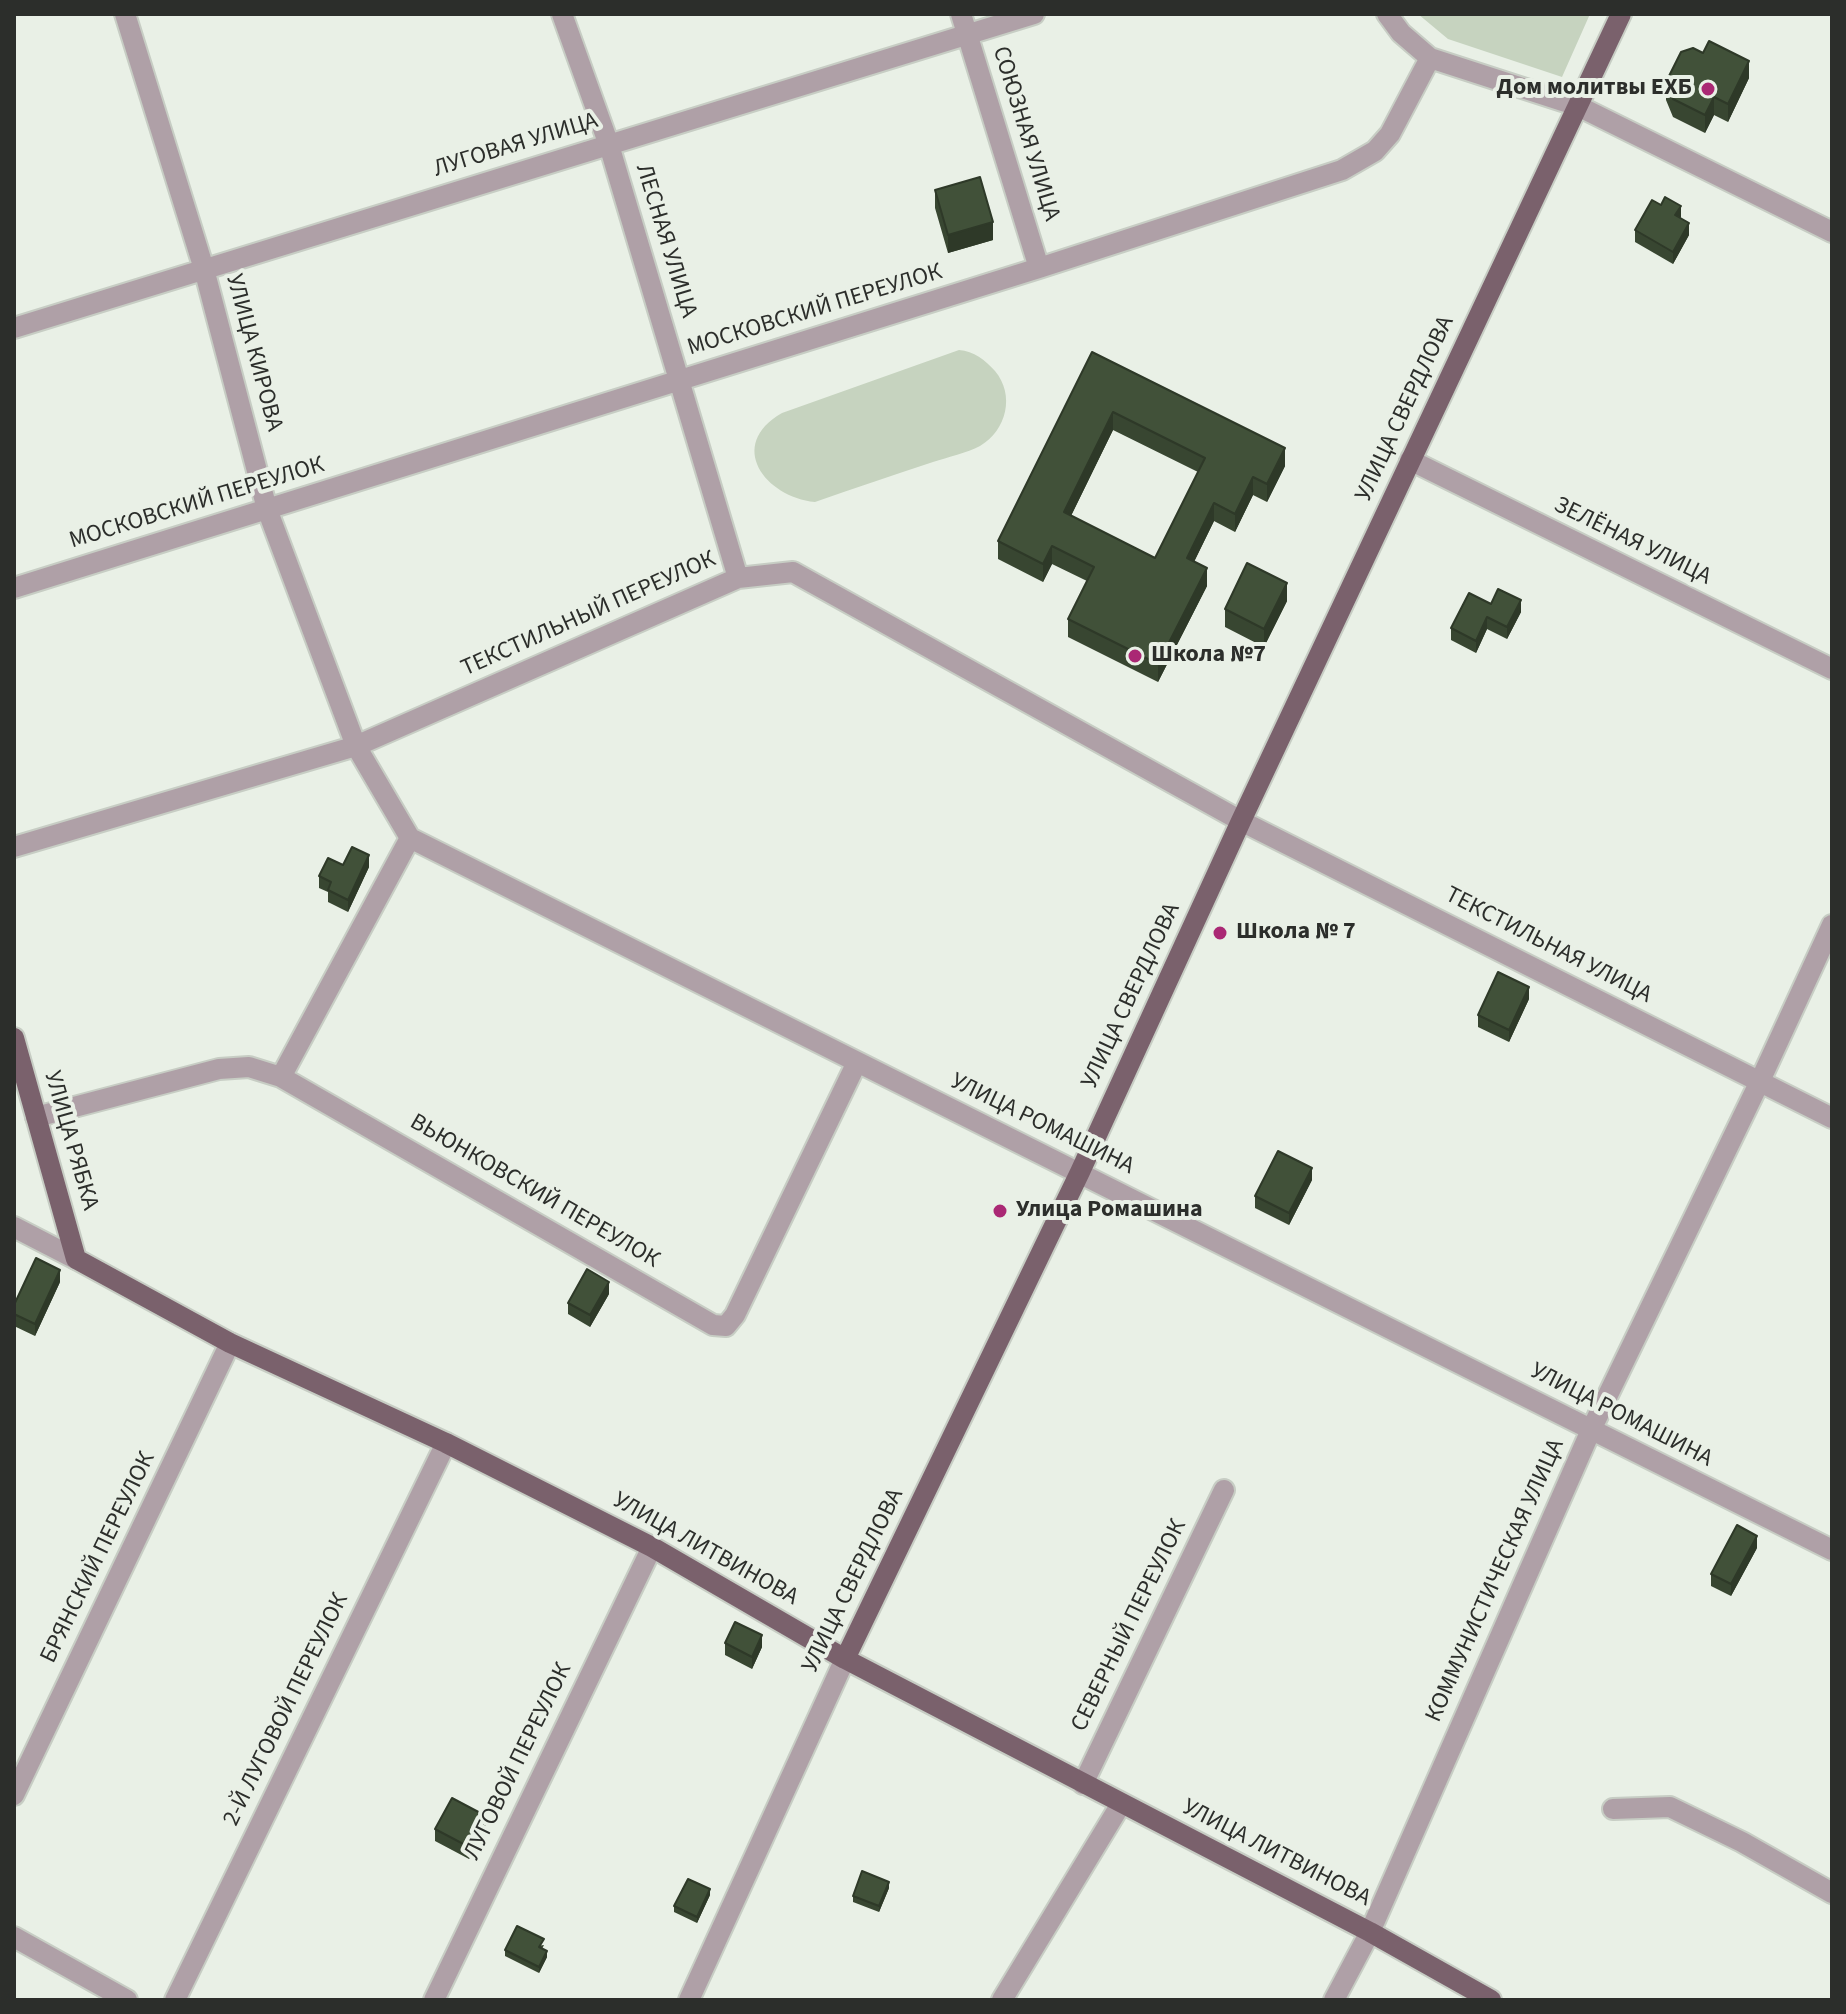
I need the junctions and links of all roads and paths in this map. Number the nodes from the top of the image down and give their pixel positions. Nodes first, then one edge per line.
1 (125, 14) edge
2 (562, 14) edge
3 (961, 14) edge
4 (1034, 14) edge
5 (1387, 14) edge
6 (1621, 14) edge
7 (968, 34) junction
8 (1430, 58) junction
9 (1578, 106) junction
10 (609, 145) junction
11 (1832, 232) edge
12 (1039, 268) junction
13 (204, 269) junction
14 (14, 328) edge
15 (680, 381) junction
16 (1410, 460) junction
17 (267, 509) junction
18 (738, 578) junction
19 (14, 588) edge
20 (1832, 669) edge
21 (356, 746) junction
22 (1241, 821) junction
23 (410, 838) junction
24 (14, 847) edge
25 (1832, 925) edge
26 (14, 1038) edge
27 (857, 1062) junction
28 (281, 1077) junction
29 (1760, 1081) junction
30 (36, 1117) junction
31 (1832, 1118) edge
32 (1080, 1172) junction
33 (15, 1231) edge
34 (76, 1259) junction
35 (230, 1343) junction
36 (1591, 1430) junction
37 (446, 1443) junction
38 (1224, 1490) dead end
39 (652, 1547) junction
40 (1832, 1550) edge
41 (845, 1659) junction
42 (1083, 1784) junction
43 (14, 1795) edge
44 (1121, 1804) junction
45 (1613, 1809) dead end
46 (1832, 1893) edge
47 (1370, 1932) junction
48 (14, 1937) edge
49 (127, 2000) edge
50 (175, 2000) edge
51 (434, 2000) edge
52 (689, 2000) edge
53 (1002, 2000) edge
54 (1334, 2000) edge
55 (1491, 2000) edge

1 - 13 street, УЛИЦА КИРОВА
2 - 10 street, ЛЕСНАЯ УЛИЦА
3 - 7 street, СОЮЗНАЯ УЛИЦА
4 - 7 street, ЛУГОВАЯ УЛИЦА
5 - 8 street
6 - 9 main road, УЛИЦА СВЕРДЛОВА
7 - 10 street, ЛУГОВАЯ УЛИЦА
7 - 12 street, СОЮЗНАЯ УЛИЦА
8 - 9 street
8 - 12 street, МОСКОВСКИЙ ПЕРЕУЛОК
9 - 11 street
9 - 16 main road, УЛИЦА СВЕРДЛОВА
10 - 13 street, ЛУГОВАЯ УЛИЦА
10 - 15 street, ЛЕСНАЯ УЛИЦА
12 - 15 street, МОСКОВСКИЙ ПЕРЕУЛОК
13 - 14 street, ЛУГОВАЯ УЛИЦА
13 - 17 street, УЛИЦА КИРОВА
15 - 17 street, МОСКОВСКИЙ ПЕРЕУЛОК
15 - 18 street, ЛЕСНАЯ УЛИЦА
16 - 20 street, ЗЕЛЁНАЯ УЛИЦА
16 - 22 main road, УЛИЦА СВЕРДЛОВА
17 - 19 street, МОСКОВСКИЙ ПЕРЕУЛОК
17 - 21 street, УЛИЦА КИРОВА
18 - 21 street, ТЕКСТИЛЬНЫЙ ПЕРЕУЛОК
18 - 22 street, ТЕКСТИЛЬНЫЙ ПЕРЕУЛОК
21 - 23 street
21 - 24 street, ТЕКСТИЛЬНЫЙ ПЕРЕУЛОК
22 - 29 street, ТЕКСТИЛЬНАЯ УЛИЦА
22 - 32 main road, УЛИЦА СВЕРДЛОВА
23 - 27 street, УЛИЦА РОМАШИНА
23 - 28 street
25 - 29 street, КОММУНИСТИЧЕСКАЯ УЛИЦА
26 - 30 main road, УЛИЦА РЯБКА
27 - 28 street, ВЬЮНКОВСКИЙ ПЕРЕУЛОК
27 - 32 street, УЛИЦА РОМАШИНА
28 - 30 street, ВЬЮНКОВСКИЙ ПЕРЕУЛОК
29 - 31 street, ТЕКСТИЛЬНАЯ УЛИЦА
29 - 36 street, КОММУНИСТИЧЕСКАЯ УЛИЦА
30 - 34 main road, УЛИЦА РЯБКА
32 - 36 street, УЛИЦА РОМАШИНА
32 - 41 main road, УЛИЦА СВЕРДЛОВА
33 - 34 street, УЛИЦА ЛИТВИНОВА
34 - 35 main road, УЛИЦА ЛИТВИНОВА
35 - 37 main road, УЛИЦА ЛИТВИНОВА
35 - 43 street, БРЯНСКИЙ ПЕРЕУЛОК
36 - 40 street, УЛИЦА РОМАШИНА
36 - 47 street, КОММУНИСТИЧЕСКАЯ УЛИЦА
37 - 39 main road, УЛИЦА ЛИТВИНОВА
37 - 50 street, 2-Й ЛУГОВОЙ ПЕРЕУЛОК
38 - 42 street, СЕВЕРНЫЙ ПЕРЕУЛОК
39 - 41 main road, УЛИЦА ЛИТВИНОВА
39 - 51 street, ЛУГОВОЙ ПЕРЕУЛОК
41 - 42 main road, УЛИЦА ЛИТВИНОВА
41 - 52 street, УЛИЦА СВЕРДЛОВА
42 - 44 main road, УЛИЦА ЛИТВИНОВА
44 - 47 main road, УЛИЦА ЛИТВИНОВА
44 - 53 street
45 - 46 street
47 - 54 street, КОММУНИСТИЧЕСКАЯ УЛИЦА
47 - 55 main road, УЛИЦА ЛИТВИНОВА
48 - 49 street

